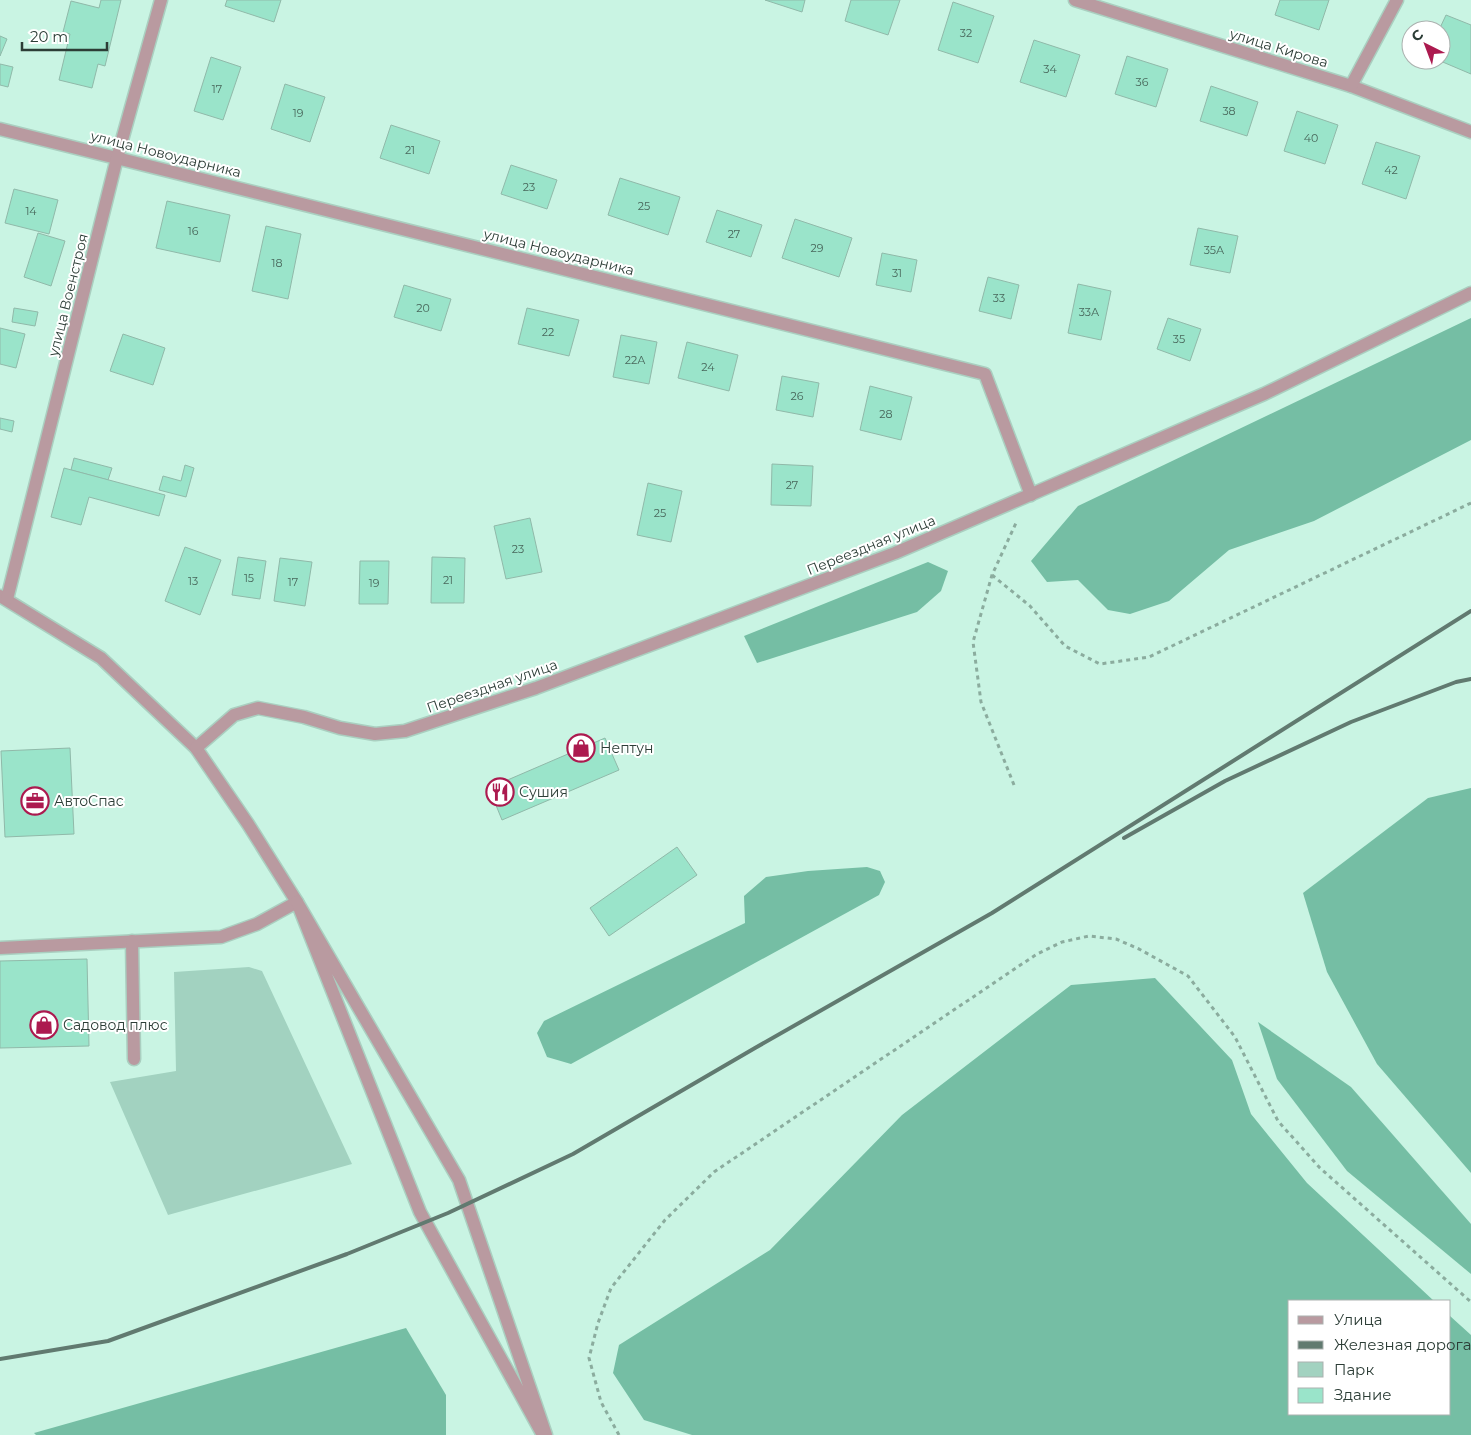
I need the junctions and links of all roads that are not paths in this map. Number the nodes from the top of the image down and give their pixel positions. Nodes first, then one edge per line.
1 (161, 0) edge
2 (1075, 0) edge
3 (1397, 0) edge
4 (1351, 86) junction
5 (0, 129) edge
6 (1471, 132) edge
7 (118, 158) junction
8 (1471, 293) edge
9 (1030, 495) junction
10 (4, 598) edge
11 (196, 748) junction
12 (297, 902) junction
13 (132, 941) junction
14 (0, 948) edge
15 (134, 1060) dead end
16 (544, 1435) edge

1 - 7 street, улица Военстроя
2 - 4 street, улица Кирова
3 - 4 street
4 - 6 street, улица Кирова
5 - 7 street, улица Новоударника
7 - 9 street, улица Новоударника
7 - 10 street, улица Военстроя
8 - 9 street, Переездная улица
9 - 11 street, Переездная улица
10 - 11 street
11 - 12 street
12 - 13 street
12 - 16 street
12 - 16 street
13 - 14 street
13 - 15 street

